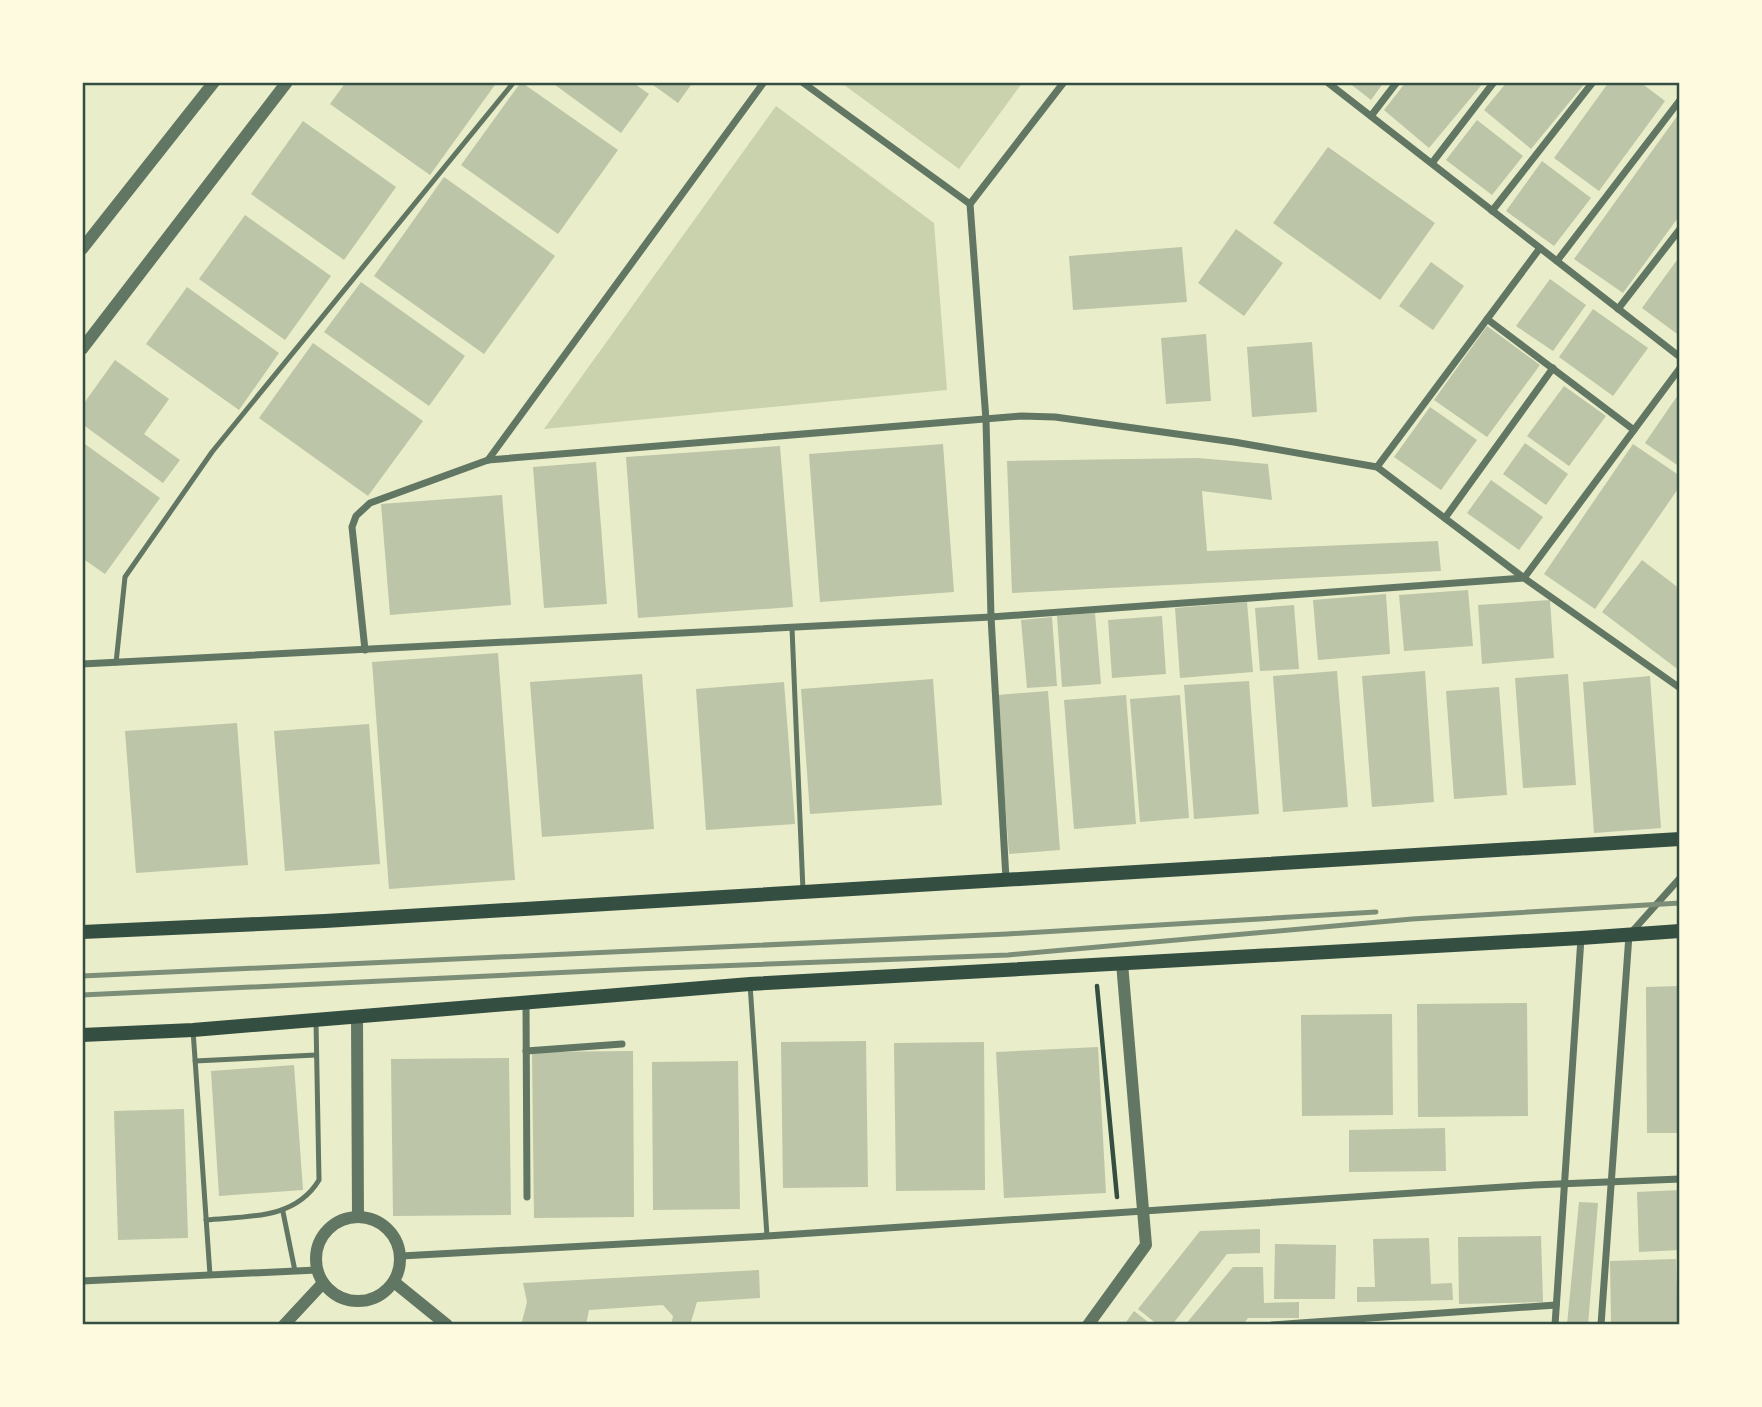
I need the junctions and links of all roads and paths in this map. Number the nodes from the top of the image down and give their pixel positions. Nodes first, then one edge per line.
1 (214, 82) edge
2 (287, 82) edge
3 (514, 82) edge
4 (764, 82) edge
5 (802, 82) edge
6 (1064, 82) edge
7 (1328, 82) edge
8 (1397, 82) edge
9 (1494, 82) edge
10 (1592, 82) edge
11 (1680, 100) edge
12 (1371, 116) junction
13 (1432, 163) junction
14 (970, 204) junction
15 (1492, 211) junction
16 (1680, 229) edge
17 (1540, 248) junction
18 (82, 249) edge
19 (1557, 261) junction
20 (1618, 309) junction
21 (1488, 319) junction
22 (82, 349) edge
23 (1680, 357) edge
24 (1553, 368) junction
25 (1680, 368) edge
26 (986, 420) junction
27 (1634, 430) junction
28 (488, 460) junction
29 (1377, 467) junction
30 (1445, 518) junction
31 (1524, 578) junction
32 (991, 617) junction
33 (792, 628) junction
34 (365, 650) junction
35 (116, 663) junction
36 (82, 664) edge
37 (1680, 688) edge
38 (1680, 839) edge
39 (1680, 878) edge
40 (1006, 879) junction
41 (803, 892) junction
42 (1680, 931) edge
43 (82, 932) edge
44 (1629, 935) junction
45 (1581, 938) junction
46 (1122, 963) junction
47 (1097, 981) dead end
48 (750, 984) junction
49 (526, 1002) junction
50 (357, 1016) junction
51 (316, 1019) junction
52 (193, 1030) junction
53 (82, 1035) edge
54 (622, 1044) dead end
55 (526, 1051) junction
56 (316, 1055) junction
57 (195, 1061) junction
58 (1680, 1179) edge
59 (1612, 1182) junction
60 (1564, 1184) junction
61 (527, 1196) dead end
62 (283, 1212) junction
63 (1119, 1212) junction
64 (1143, 1212) junction
65 (358, 1217) junction
66 (206, 1220) junction
67 (767, 1236) junction
68 (401, 1256) junction
69 (317, 1270) junction
70 (295, 1271) junction
71 (210, 1275) junction
72 (82, 1281) edge
73 (394, 1282) junction
74 (323, 1283) junction
75 (1556, 1305) junction
76 (284, 1325) edge
77 (447, 1325) edge
78 (1088, 1325) edge
79 (1272, 1325) edge
80 (1555, 1325) edge
81 (1601, 1325) edge

1 - 18 street
2 - 22 street
3 - 35 lane
4 - 28 street
5 - 14 street
6 - 14 street
7 - 12 street
8 - 12 street
9 - 13 street
10 - 15 street
11 - 19 street
12 - 13 street
13 - 15 street
14 - 26 street
15 - 17 street
16 - 20 street
17 - 19 street
17 - 21 street
19 - 20 street
20 - 23 street
21 - 24 street
21 - 29 street
24 - 27 street
24 - 30 street
25 - 27 street
26 - 28 street
26 - 29 street
26 - 32 street
27 - 31 street
28 - 34 street
29 - 30 street
30 - 31 street
31 - 32 street
31 - 37 street
32 - 33 street
32 - 40 street
33 - 34 street
33 - 41 lane
34 - 35 street
35 - 36 street
38 - 40 main road
39 - 44 street
40 - 41 main road
41 - 43 main road
42 - 44 main road
44 - 45 main road
44 - 59 street
45 - 46 main road
45 - 60 street
46 - 48 main road
46 - 64 street
47 - 63 path
48 - 49 main road
48 - 67 lane
49 - 50 main road
49 - 55 street
50 - 51 main road
50 - 65 street
51 - 52 main road
51 - 56 lane
52 - 53 main road
52 - 57 lane
54 - 55 street
55 - 61 street
56 - 57 lane
56 - 62 lane
57 - 66 lane
58 - 59 street
59 - 60 street
59 - 81 street
60 - 64 street
60 - 75 street
62 - 66 lane
62 - 70 lane
63 - 64 street
63 - 67 street
64 - 78 street
65 - 68 street
65 - 69 street
66 - 71 lane
67 - 68 street
68 - 73 street
69 - 70 street
69 - 74 street
70 - 71 street
71 - 72 street
73 - 74 street
73 - 77 street
74 - 76 street
75 - 79 street
75 - 80 street

